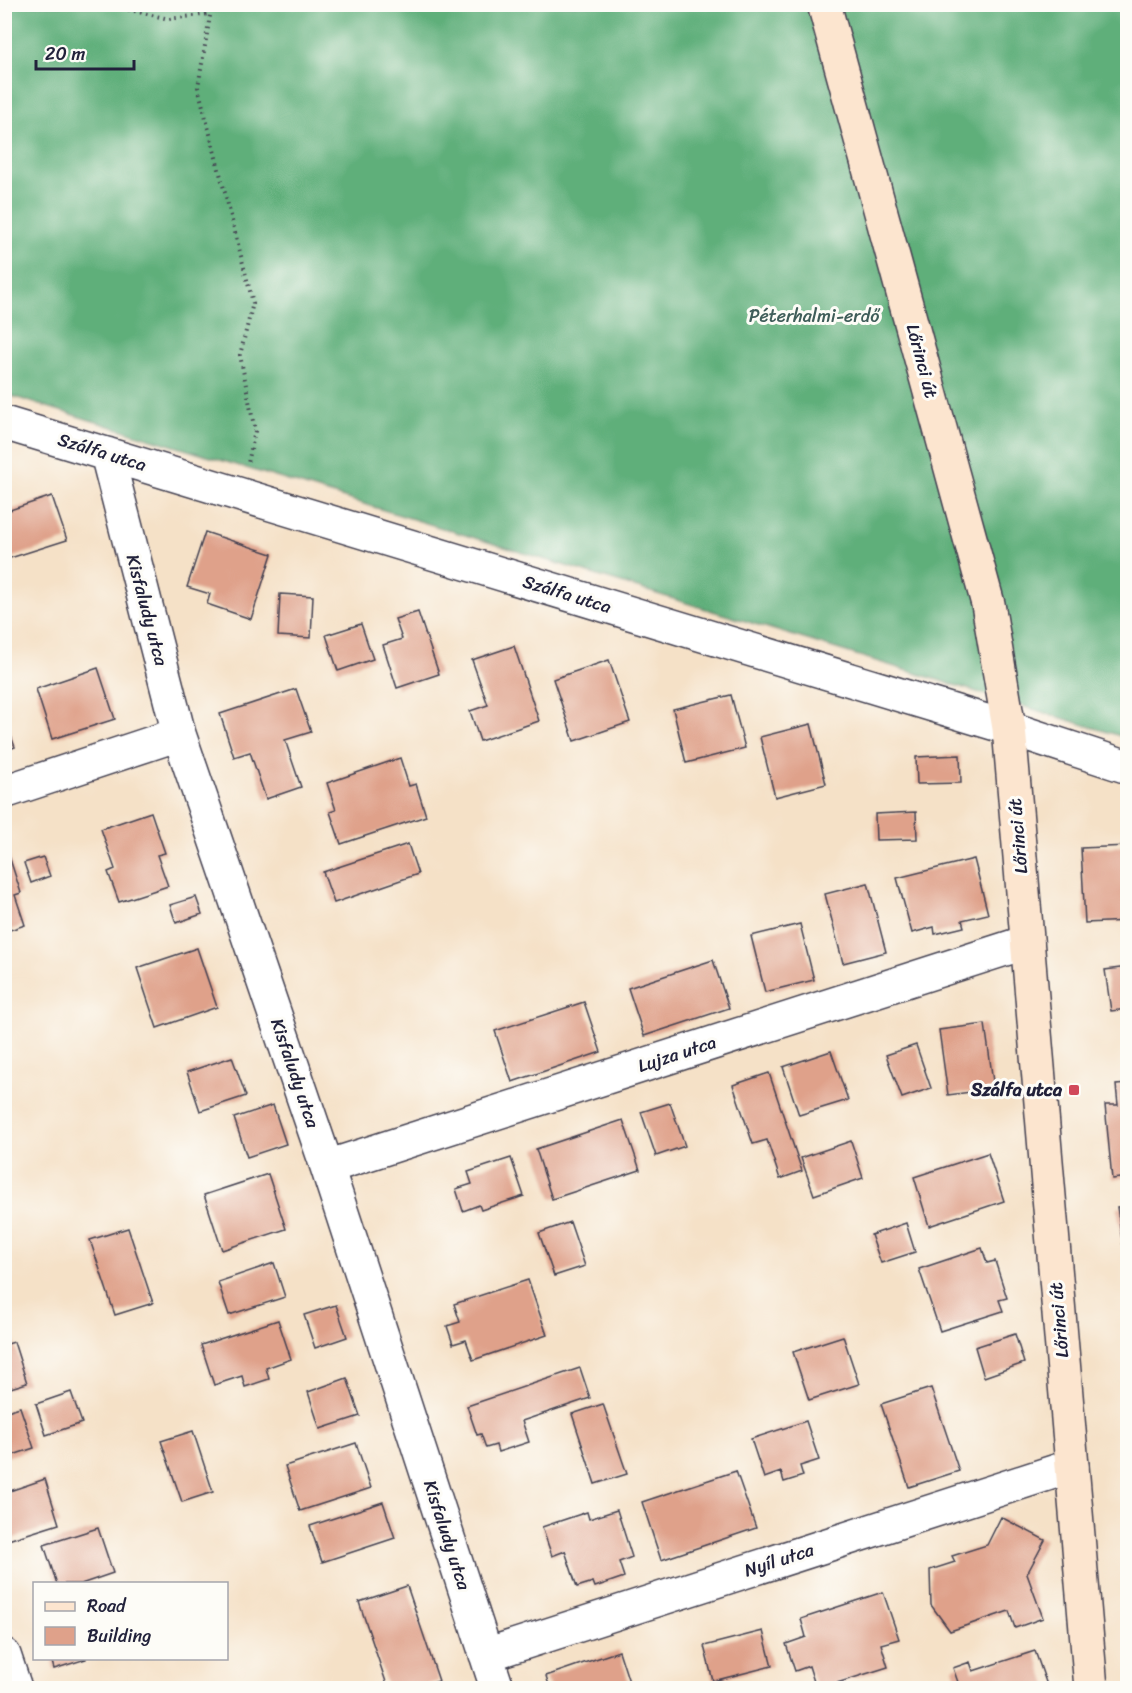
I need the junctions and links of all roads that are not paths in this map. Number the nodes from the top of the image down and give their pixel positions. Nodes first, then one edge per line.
1 (824, 4) edge
2 (4, 423) edge
3 (106, 454) junction
4 (1009, 728) junction
5 (179, 734) junction
6 (1128, 767) edge
7 (4, 792) edge
8 (1027, 942) junction
9 (327, 1167) junction
10 (1072, 1466) junction
11 (4, 1655) edge
12 (486, 1655) junction
13 (15, 1689) edge
14 (497, 1689) edge
15 (1091, 1689) edge

1 - 4 street, Lőrinci út
2 - 3 street, Szálfa utca
3 - 4 street, Szálfa utca
3 - 5 street, Kisfaludy utca
4 - 6 street, Szálfa utca
4 - 8 street, Lőrinci út
5 - 7 street
5 - 9 street, Kisfaludy utca
8 - 9 street, Lujza utca
8 - 10 street, Lőrinci út
9 - 12 street, Kisfaludy utca
10 - 12 street, Nyíl utca
10 - 15 street, Lőrinci út
11 - 13 street
12 - 14 street, Kisfaludy utca

